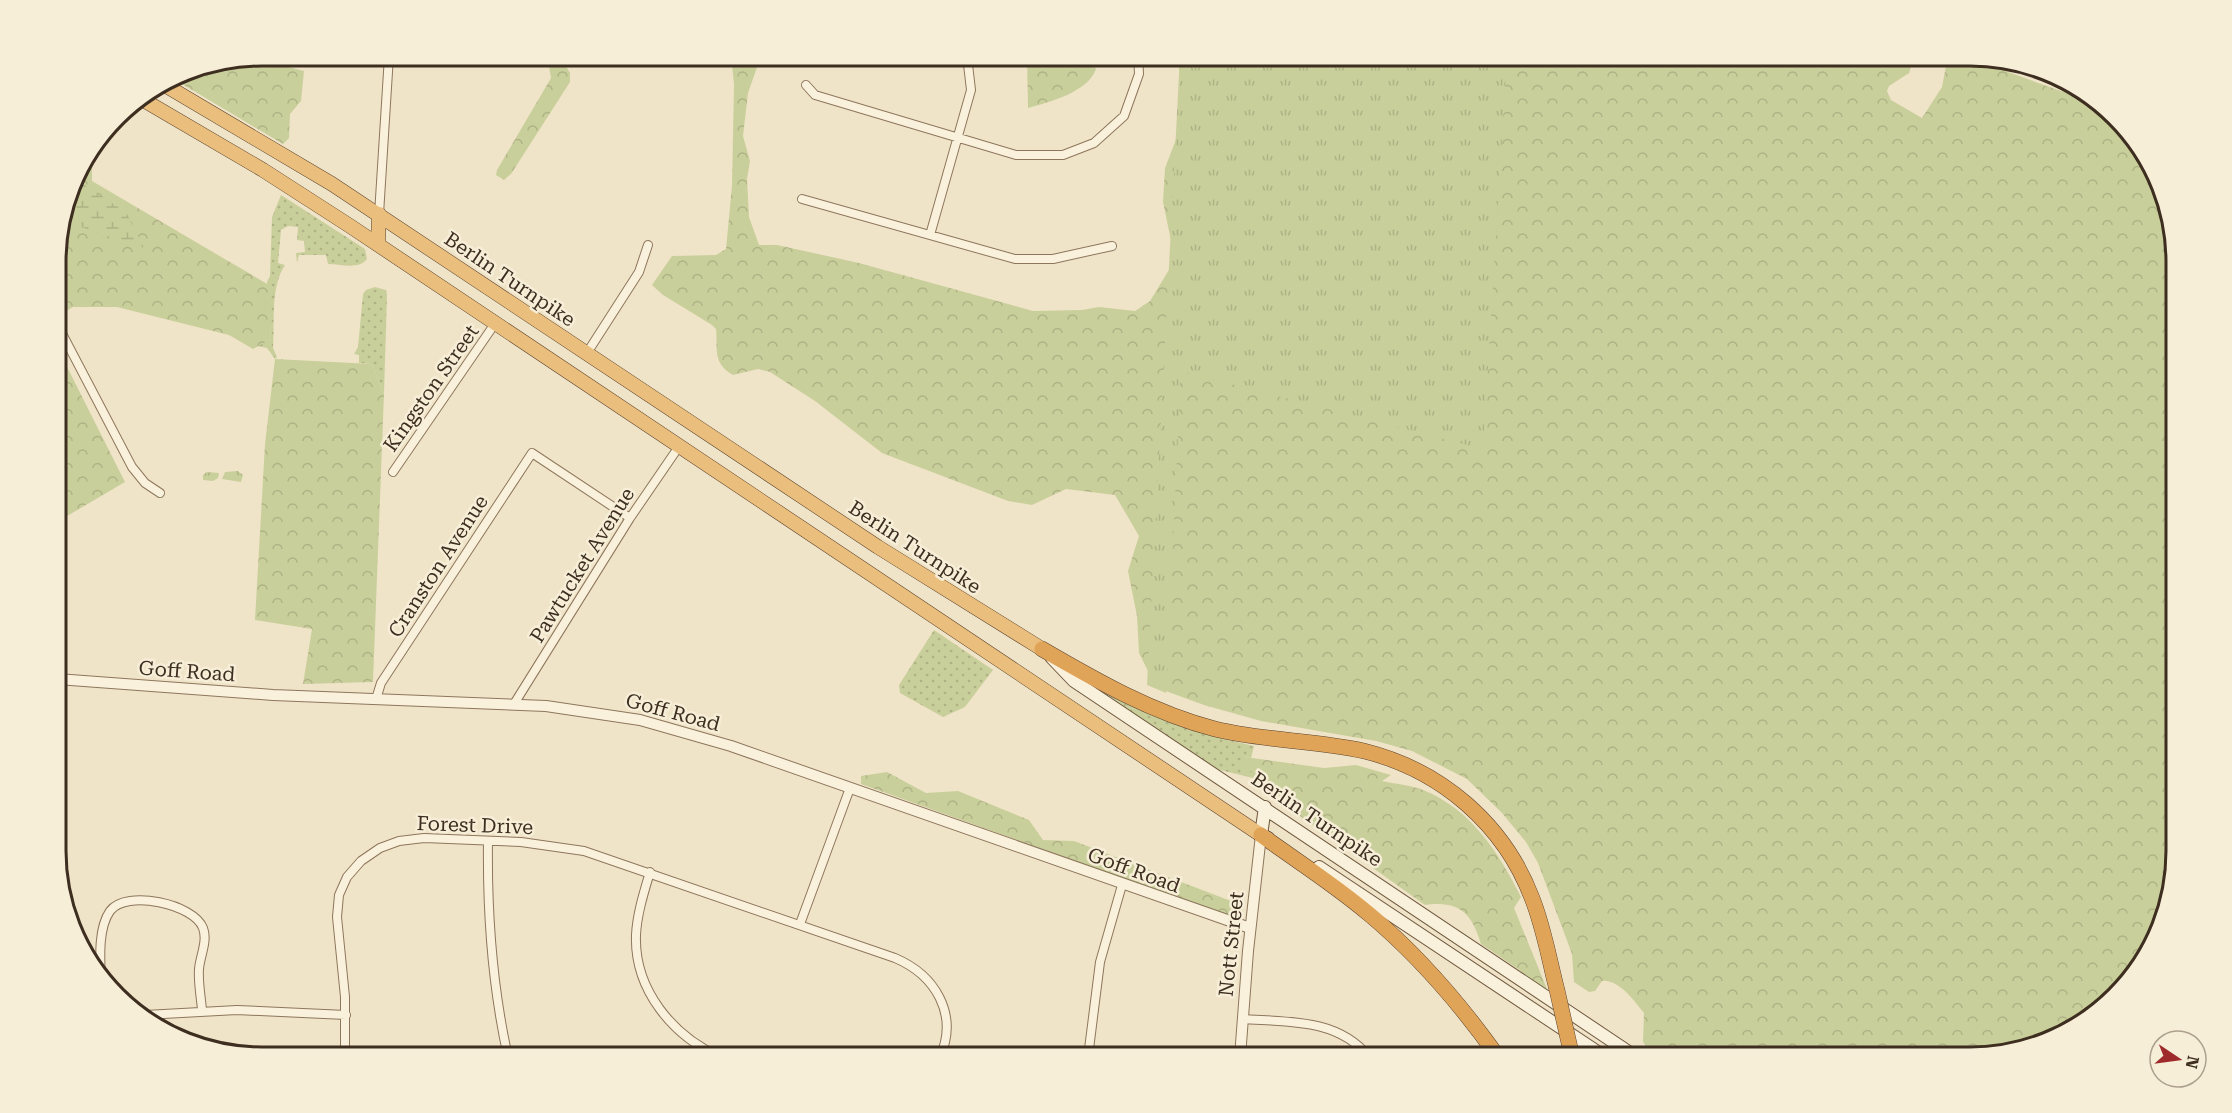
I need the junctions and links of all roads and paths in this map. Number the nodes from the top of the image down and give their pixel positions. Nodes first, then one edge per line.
1 (387, 66) edge
2 (968, 66) edge
3 (1139, 66) edge
4 (806, 85) dead end
5 (171, 88) edge
6 (148, 103) edge
7 (957, 137) junction
8 (802, 199) dead end
9 (379, 214) junction
10 (930, 235) junction
11 (378, 244) junction
12 (648, 245) dead end
13 (1112, 246) dead end
14 (496, 322) junction
15 (66, 341) edge
16 (587, 353) junction
17 (694, 424) junction
18 (680, 445) junction
19 (393, 472) dead end
20 (160, 492) dead end
21 (630, 518) junction
22 (1042, 649) junction
23 (66, 680) edge
24 (376, 699) junction
25 (514, 704) junction
26 (850, 788) junction
27 (1265, 807) junction
28 (1261, 835) junction
29 (488, 841) junction
30 (650, 872) junction
31 (1122, 885) junction
32 (800, 924) junction
33 (1250, 928) junction
34 (102, 963) edge
35 (202, 1010) junction
36 (153, 1014) edge
37 (346, 1015) junction
38 (1242, 1019) junction
39 (345, 1047) edge
40 (506, 1047) edge
41 (701, 1047) edge
42 (943, 1047) edge
43 (1089, 1047) edge
44 (1241, 1047) edge
45 (1358, 1047) edge
46 (1490, 1047) edge
47 (1569, 1047) edge
48 (1590, 1047) edge
49 (1621, 1047) edge

1 - 9 street
2 - 7 street
3 - 7 street
4 - 7 street
5 - 9 highway, Berlin Turnpike
6 - 11 highway, Berlin Turnpike
7 - 10 street
8 - 10 street
9 - 11 highway
9 - 16 highway, Berlin Turnpike
10 - 13 street
11 - 14 highway, Berlin Turnpike
12 - 16 street
14 - 18 highway, Berlin Turnpike
14 - 19 street, Kingston Street
15 - 20 street
16 - 17 highway, Berlin Turnpike
17 - 18 highway
17 - 22 highway, Berlin Turnpike
18 - 21 street, Pawtucket Avenue
18 - 28 highway, Berlin Turnpike
21 - 24 street, Cranston Avenue
21 - 25 street, Pawtucket Avenue
22 - 27 main road, Berlin Turnpike
22 - 47 highway, bridge
23 - 24 street, Goff Road
24 - 25 street, Goff Road
25 - 26 street, Goff Road
26 - 31 street, Goff Road
26 - 32 street
27 - 28 main road
27 - 49 main road, Berlin Turnpike
28 - 33 street, Nott Street
28 - 46 highway
28 - 48 main road, Berlin Turnpike
29 - 30 street, Forest Drive
29 - 37 street, Forest Drive
29 - 40 street
30 - 32 street, Forest Drive
30 - 41 street
31 - 33 street, Goff Road
31 - 43 street
32 - 42 street, Forest Drive
33 - 38 street, Nott Street
34 - 35 street
35 - 36 street
35 - 37 street
37 - 39 street, Forest Drive
38 - 44 street, Nott Street
38 - 45 street

